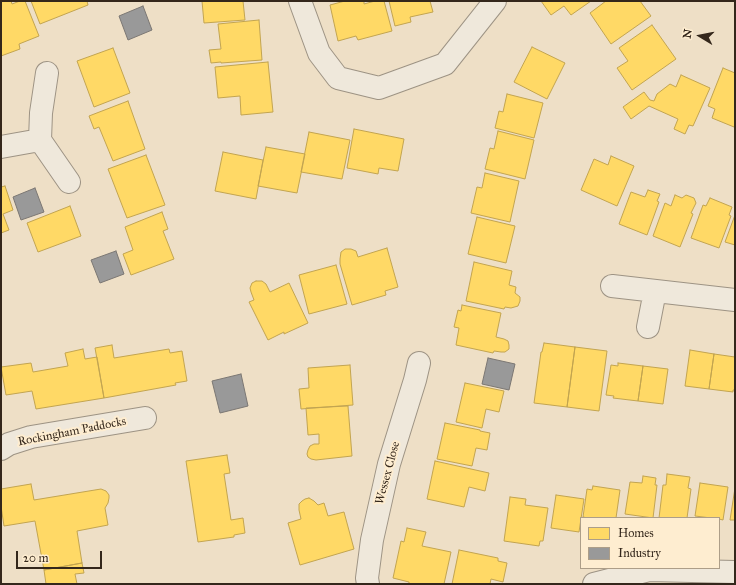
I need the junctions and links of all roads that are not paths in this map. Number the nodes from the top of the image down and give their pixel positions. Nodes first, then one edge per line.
1 (300, 1) edge
2 (495, 1) edge
3 (47, 73) dead end
4 (40, 140) junction
5 (1, 147) edge
6 (69, 182) dead end
7 (612, 286) dead end
8 (655, 291) junction
9 (735, 300) edge
10 (648, 326) dead end
11 (418, 363) dead end
12 (145, 418) dead end
13 (1, 449) edge
14 (735, 572) edge
15 (368, 584) edge
16 (594, 584) edge

1 - 2 street
3 - 4 street
4 - 5 street
4 - 6 street
7 - 8 street
8 - 9 street
8 - 10 street
11 - 15 street, Wessex Close
12 - 13 street, Rockingham Paddocks
14 - 16 street

